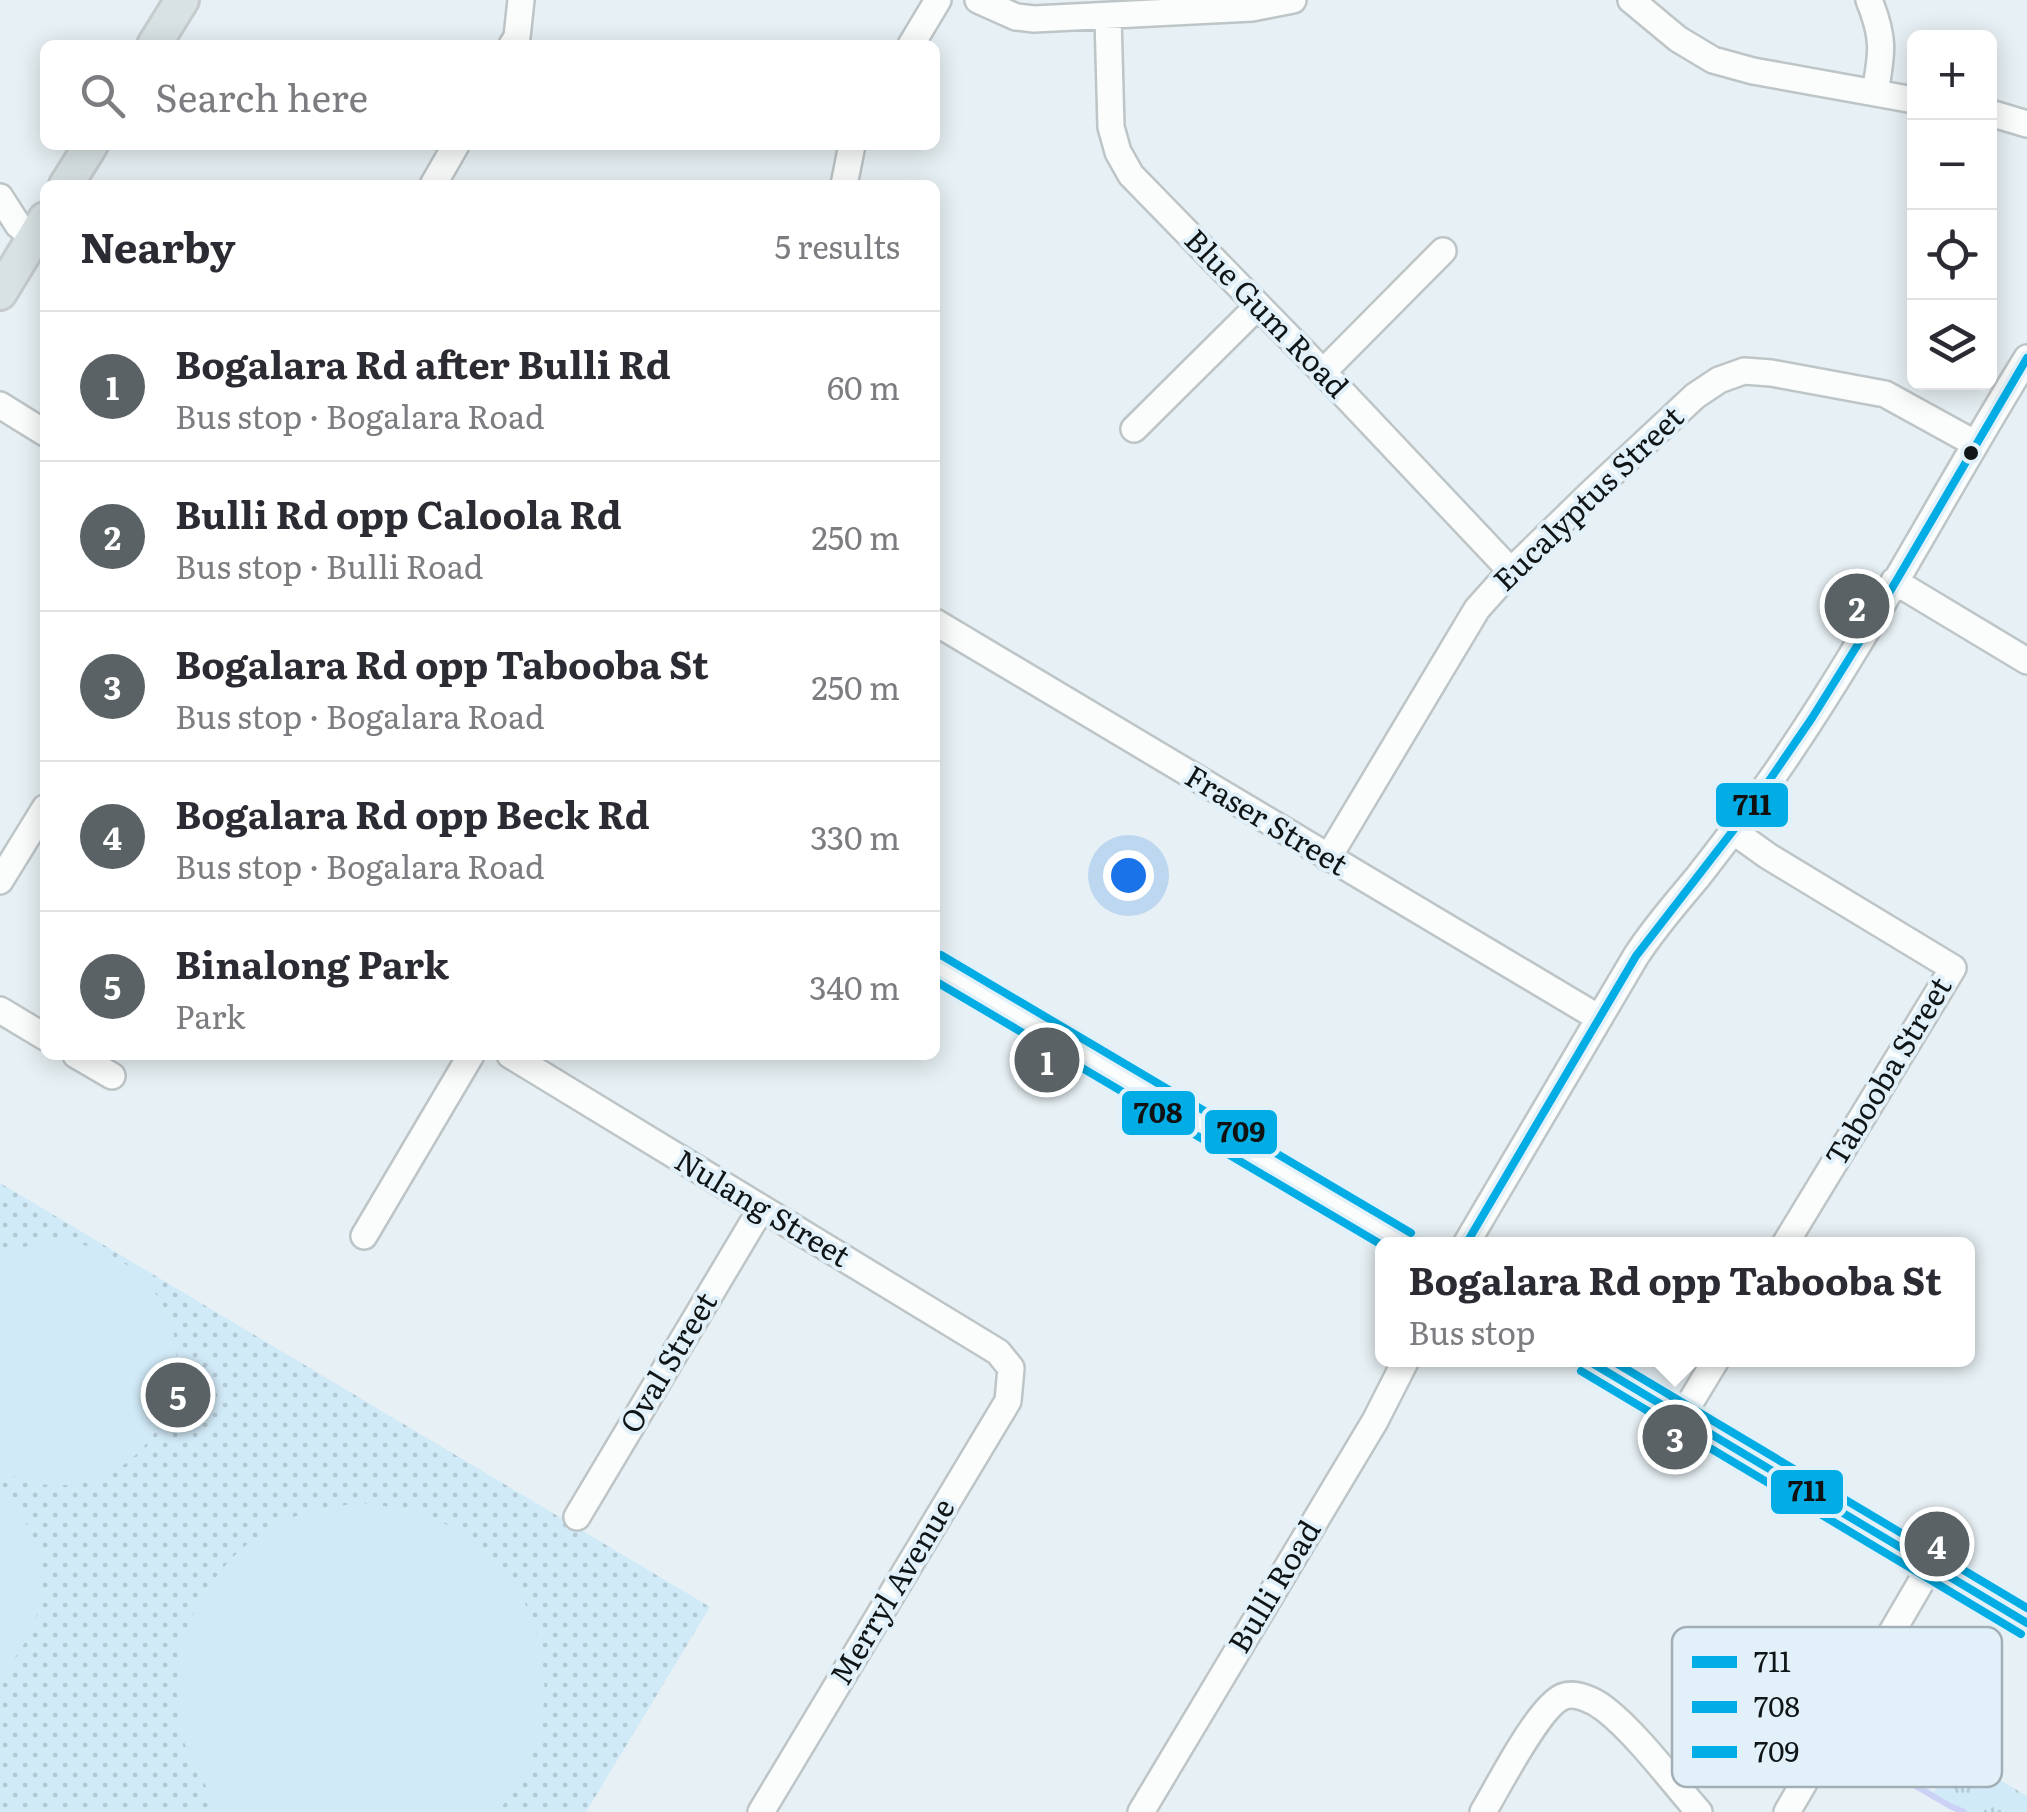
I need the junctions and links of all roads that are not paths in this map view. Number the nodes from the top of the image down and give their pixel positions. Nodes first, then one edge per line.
1 (182, 0) edge
2 (521, 0) edge
3 (938, 0) edge
4 (978, 0) edge
5 (1293, 0) edge
6 (1630, 0) edge
7 (1870, 0) edge
8 (1108, 17) junction
9 (157, 40) edge
10 (514, 40) edge
11 (914, 40) edge
12 (1875, 93) junction
13 (1907, 99) edge
14 (1997, 115) edge
15 (2027, 124) edge
16 (89, 150) edge
17 (453, 150) edge
18 (851, 150) edge
19 (69, 180) edge
20 (436, 180) edge
21 (845, 180) edge
22 (0, 197) edge
23 (40, 228) edge
24 (1442, 251) dead end
25 (0, 293) edge
26 (1258, 306) junction
27 (2027, 358) edge
28 (1323, 372) junction
29 (0, 406) edge
30 (1134, 429) dead end
31 (40, 430) edge
32 (1974, 444) junction
33 (1511, 571) junction
34 (1894, 581) junction
35 (940, 625) edge
36 (2027, 661) edge
37 (40, 816) edge
38 (1733, 831) junction
39 (1328, 858) junction
40 (0, 881) edge
41 (940, 969) edge
42 (0, 1010) edge
43 (1598, 1018) junction
44 (40, 1034) edge
45 (85, 1060) edge
46 (468, 1060) edge
47 (518, 1060) edge
48 (112, 1076) dead end
49 (761, 1209) junction
50 (364, 1236) dead end
51 (1390, 1237) edge
52 (1470, 1237) edge
53 (1790, 1237) edge
54 (1402, 1367) edge
55 (1598, 1367) edge
56 (1712, 1367) edge
57 (1011, 1368) joint
58 (1682, 1416) junction
59 (577, 1517) dead end
60 (1931, 1566) junction
61 (2027, 1623) edge
62 (1895, 1627) edge
63 (1672, 1781) edge
64 (1678, 1787) edge
65 (1802, 1787) edge
66 (760, 1812) edge
67 (1141, 1812) edge
68 (1483, 1812) edge
69 (1700, 1812) edge
70 (1787, 1812) edge

1 - 9 main road
2 - 10 street
3 - 11 street
4 - 8 street
5 - 8 street
6 - 12 street
7 - 12 street
8 - 26 street, Blue Gum Road
12 - 13 street
14 - 15 street
16 - 19 main road
17 - 20 street
18 - 21 street
22 - 23 street
23 - 25 main road
24 - 28 street
26 - 28 street, Blue Gum Road
26 - 30 street
27 - 32 street
28 - 33 street, Blue Gum Road
29 - 31 street
32 - 33 street, Eucalyptus Street
32 - 34 street
33 - 39 street, Eucalyptus Street
34 - 36 street
34 - 38 street
35 - 39 street, Fraser Street
37 - 40 street
38 - 43 street
38 - 53 street, Tabooba Street
39 - 43 street, Fraser Street
41 - 51 street
42 - 44 street
43 - 52 street
45 - 48 street
46 - 50 street
47 - 49 street, Nulang Street
49 - 57 street, Nulang Street
49 - 59 street, Oval Street
54 - 67 street, Bulli Road
55 - 58 street
56 - 58 street
57 - 66 street, Merryl Avenue
58 - 60 street
60 - 61 street
60 - 62 street
63 - 68 street
64 - 69 street
65 - 70 street

